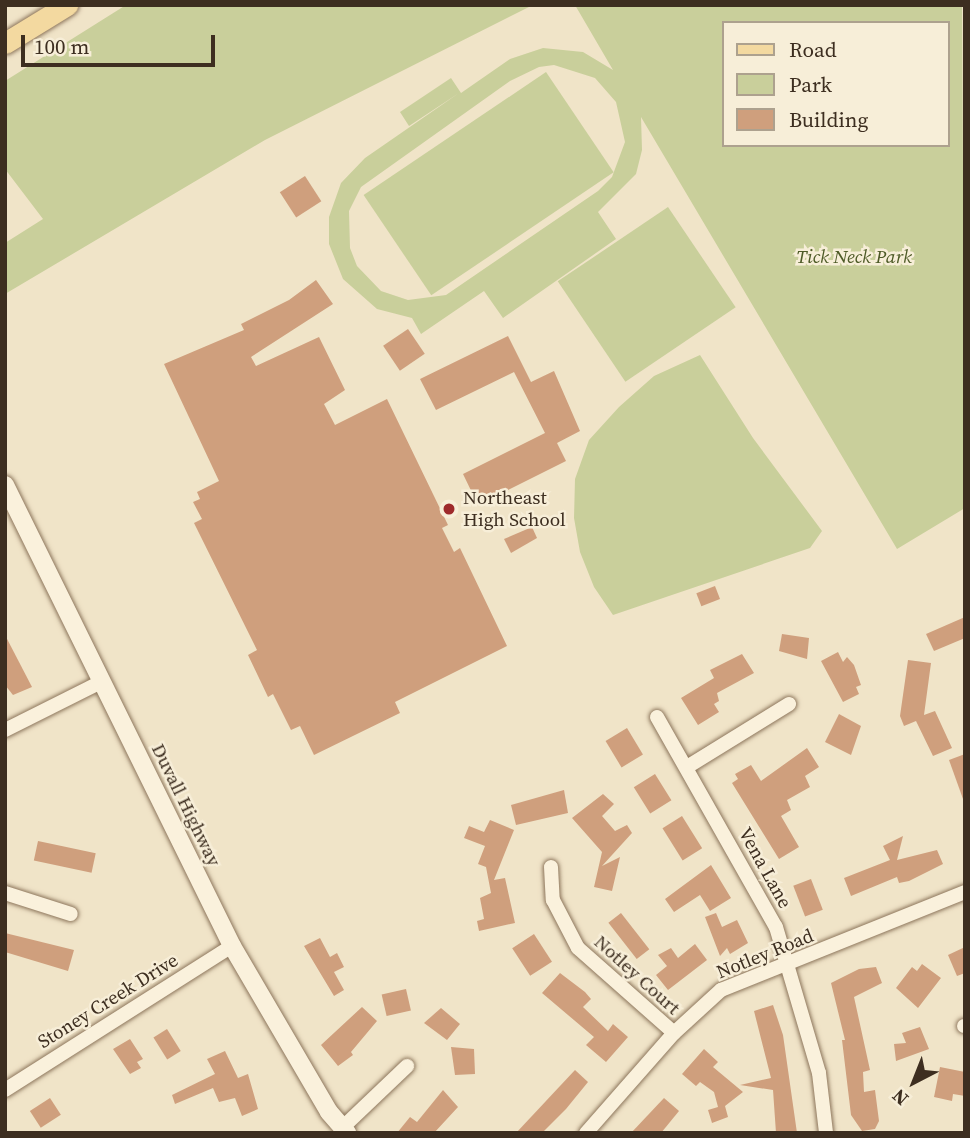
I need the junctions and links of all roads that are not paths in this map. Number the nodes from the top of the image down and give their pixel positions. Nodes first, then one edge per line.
1 (56, 8) edge
2 (5, 43) edge
3 (5, 485) edge
4 (101, 682) junction
5 (789, 704) dead end
6 (657, 717) dead end
7 (5, 730) edge
8 (687, 766) junction
9 (551, 867) dead end
10 (965, 892) edge
11 (5, 893) edge
12 (71, 914) dead end
13 (232, 946) junction
14 (789, 966) junction
15 (674, 1033) junction
16 (407, 1066) dead end
17 (5, 1090) edge
18 (345, 1131) edge
19 (586, 1133) edge
20 (826, 1133) edge

1 - 2 main road
3 - 4 street, Duvall Highway
4 - 7 street
4 - 13 street, Duvall Highway
5 - 8 street
6 - 8 street, Vena Lane
8 - 14 street, Vena Lane
9 - 15 street, Notley Court
10 - 14 street, Notley Road
11 - 12 street
13 - 17 street, Stoney Creek Drive
13 - 18 street, Duvall Highway
14 - 15 street, Notley Road
14 - 20 street, Vena Lane
15 - 19 street, Notley Road
16 - 18 street

